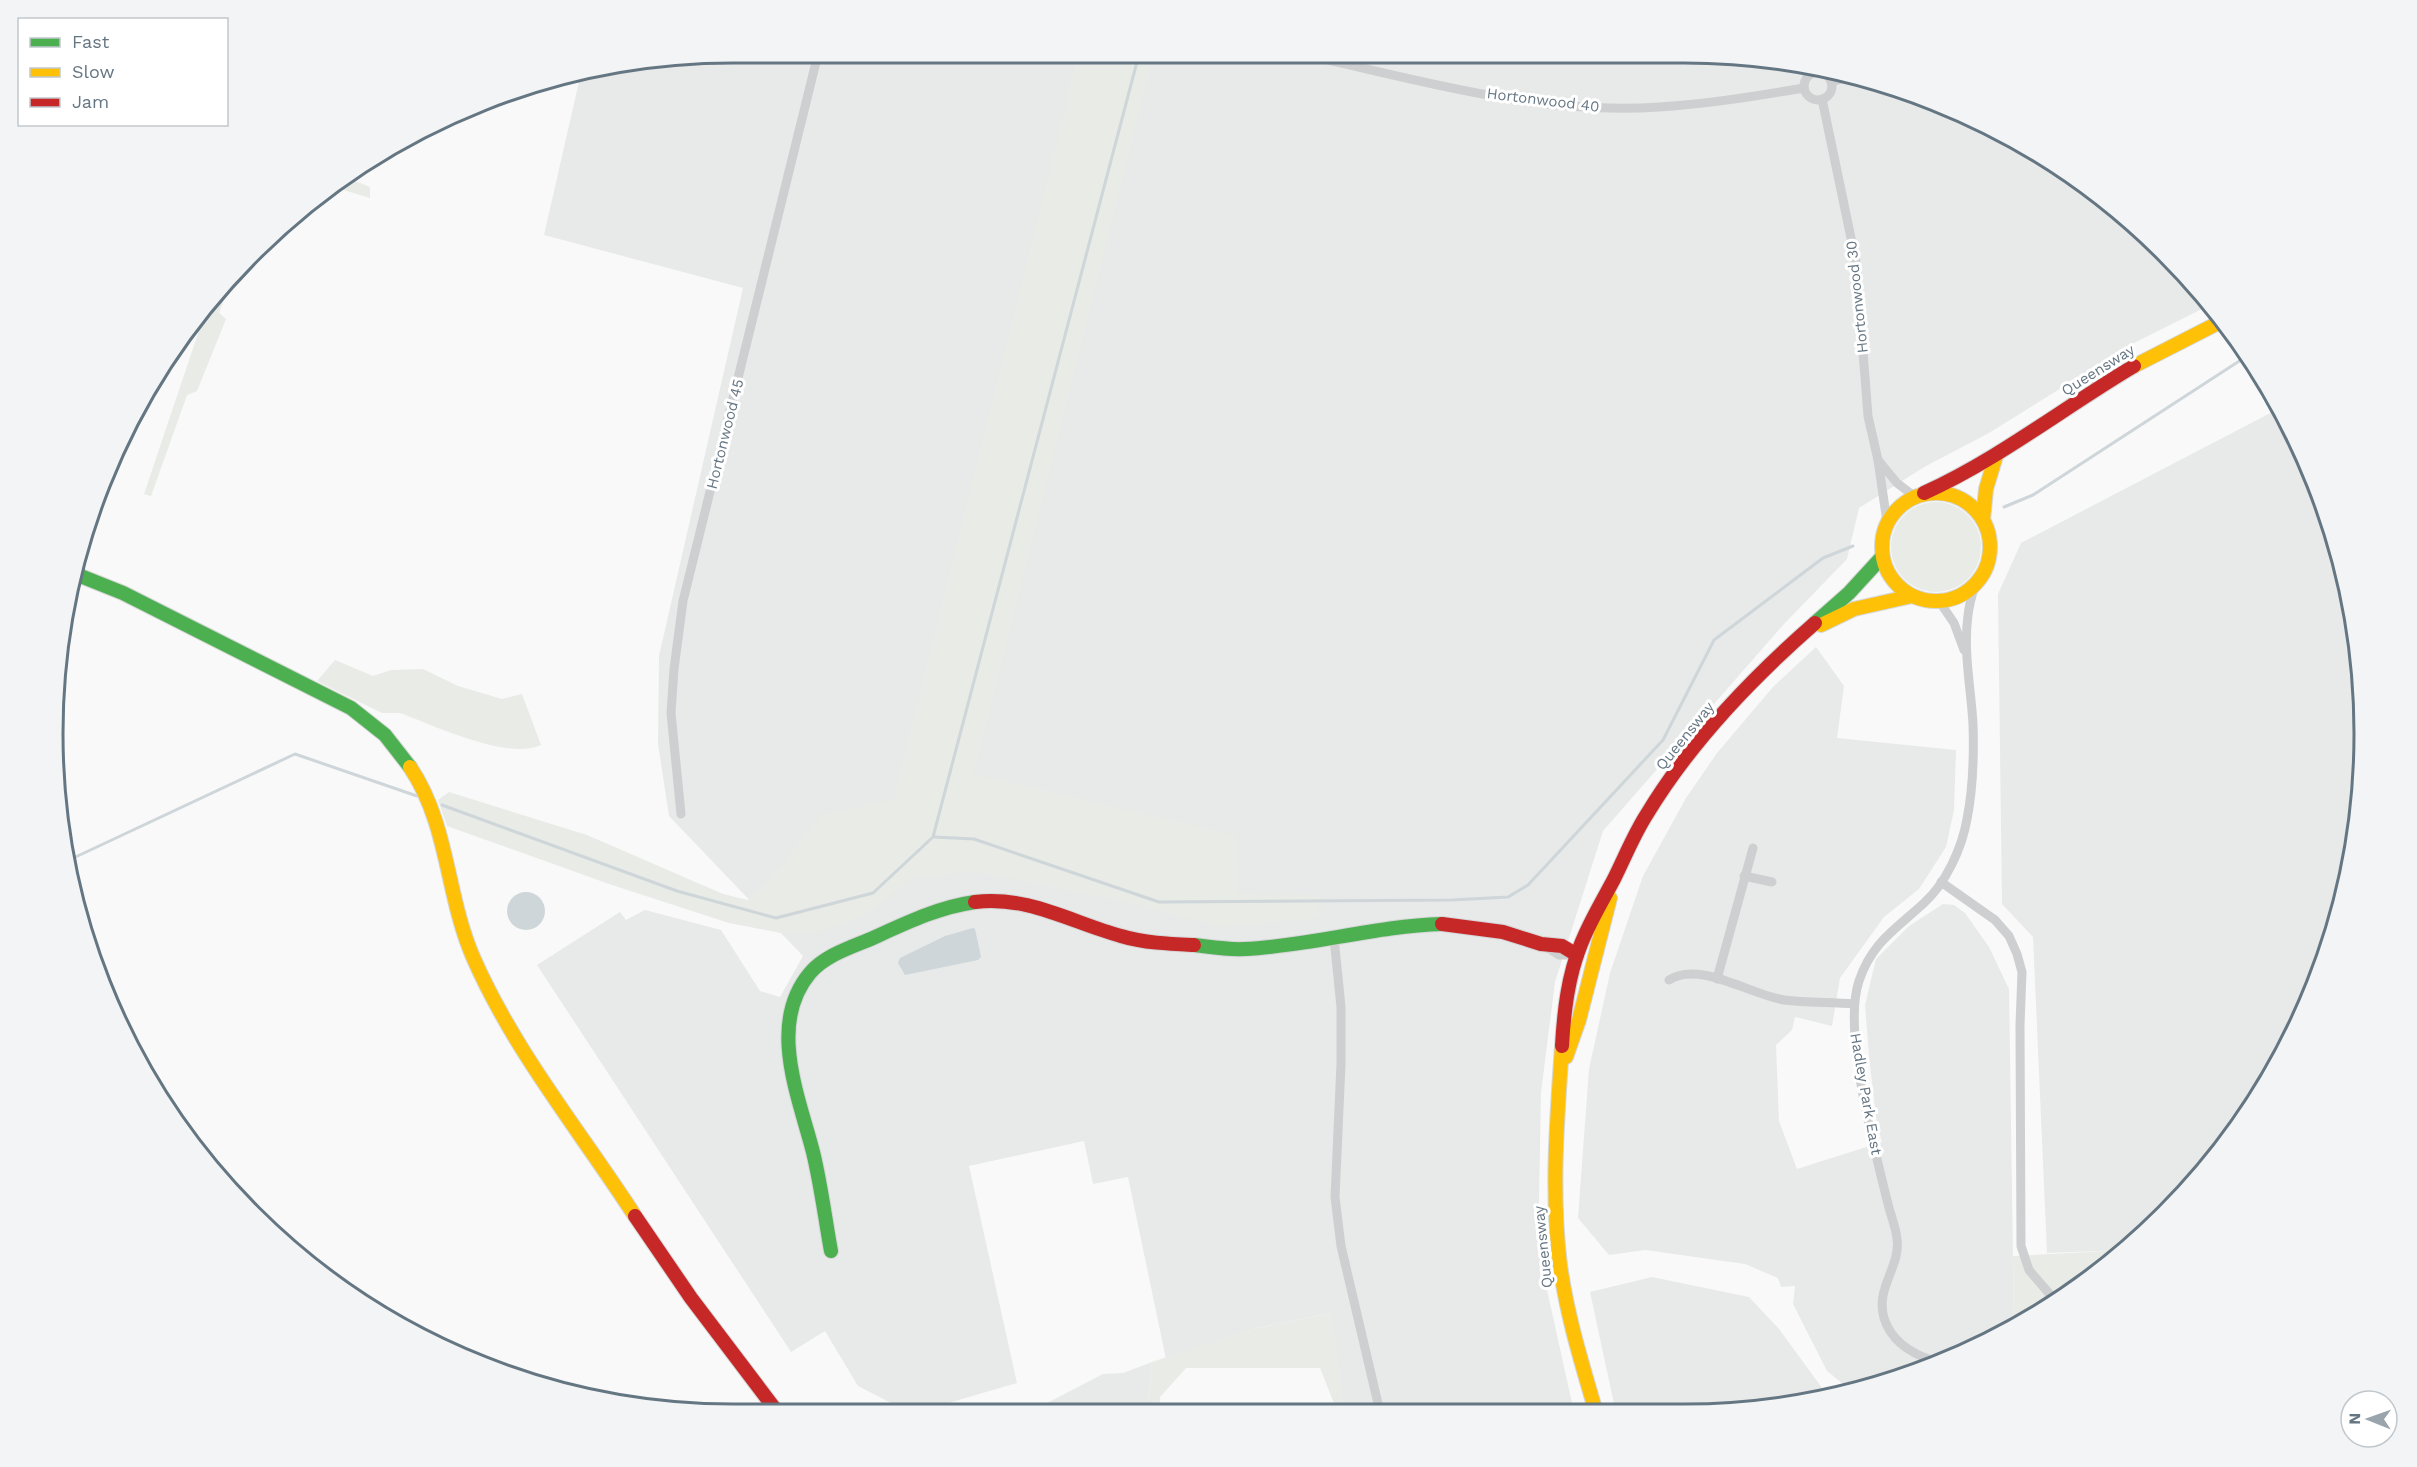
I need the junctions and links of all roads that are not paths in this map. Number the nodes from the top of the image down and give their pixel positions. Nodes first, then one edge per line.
1 (816, 63) edge
2 (1342, 63) edge
3 (1810, 75) edge
4 (1828, 79) edge
5 (1835, 81) edge
6 (1831, 82) junction
7 (1804, 88) junction
8 (1822, 99) junction
9 (2214, 324) edge
10 (1996, 456) junction
11 (1878, 460) junction
12 (1919, 495) junction
13 (1983, 520) junction
14 (1887, 522) junction
15 (1882, 557) junction
16 (82, 577) edge
17 (1975, 585) junction
18 (1912, 596) junction
19 (1939, 601) junction
20 (1804, 633) junction
21 (1966, 655) junction
22 (681, 813) dead end
23 (1753, 848) dead end
24 (1744, 876) junction
25 (1615, 877) junction
26 (1772, 882) dead end
27 (1941, 882) junction
28 (1334, 938) junction
29 (1577, 955) junction
30 (1594, 961) junction
31 (1717, 979) junction
32 (1669, 980) dead end
33 (1854, 1004) junction
34 (1560, 1074) junction
35 (831, 1251) dead end
36 (2050, 1295) edge
37 (1926, 1358) edge
38 (771, 1404) edge
39 (1378, 1404) edge
40 (1593, 1404) edge

1 - 22 street, Hortonwood 45
2 - 7 street, Hortonwood 40
3 - 7 street
4 - 6 street
5 - 6 street
6 - 8 street
7 - 8 street
8 - 11 street, Hortonwood 30
9 - 10 street, Queensway
10 - 12 street, Queensway
10 - 13 street
11 - 12 street, Hortonwood 30
11 - 14 street, Hortonwood 30
12 - 13 street
12 - 14 street
13 - 17 street
14 - 15 street
15 - 18 street
15 - 20 street, Queensway
16 - 38 street
17 - 19 street
17 - 21 street, Hadley Park East
18 - 19 street
18 - 20 street, Queensway
19 - 21 street, Hadley Park East
20 - 25 street, Queensway
21 - 27 street, Hadley Park East
23 - 24 street
24 - 26 street
24 - 31 street
25 - 29 street, Queensway
25 - 30 street, Queensway
27 - 33 street, Hadley Park East
27 - 36 street
28 - 29 street
28 - 35 street
28 - 39 street
29 - 30 street
29 - 34 street, Queensway
30 - 34 street, Queensway
31 - 32 street
31 - 33 street
33 - 37 street, Hadley Park East
34 - 40 street, Queensway

